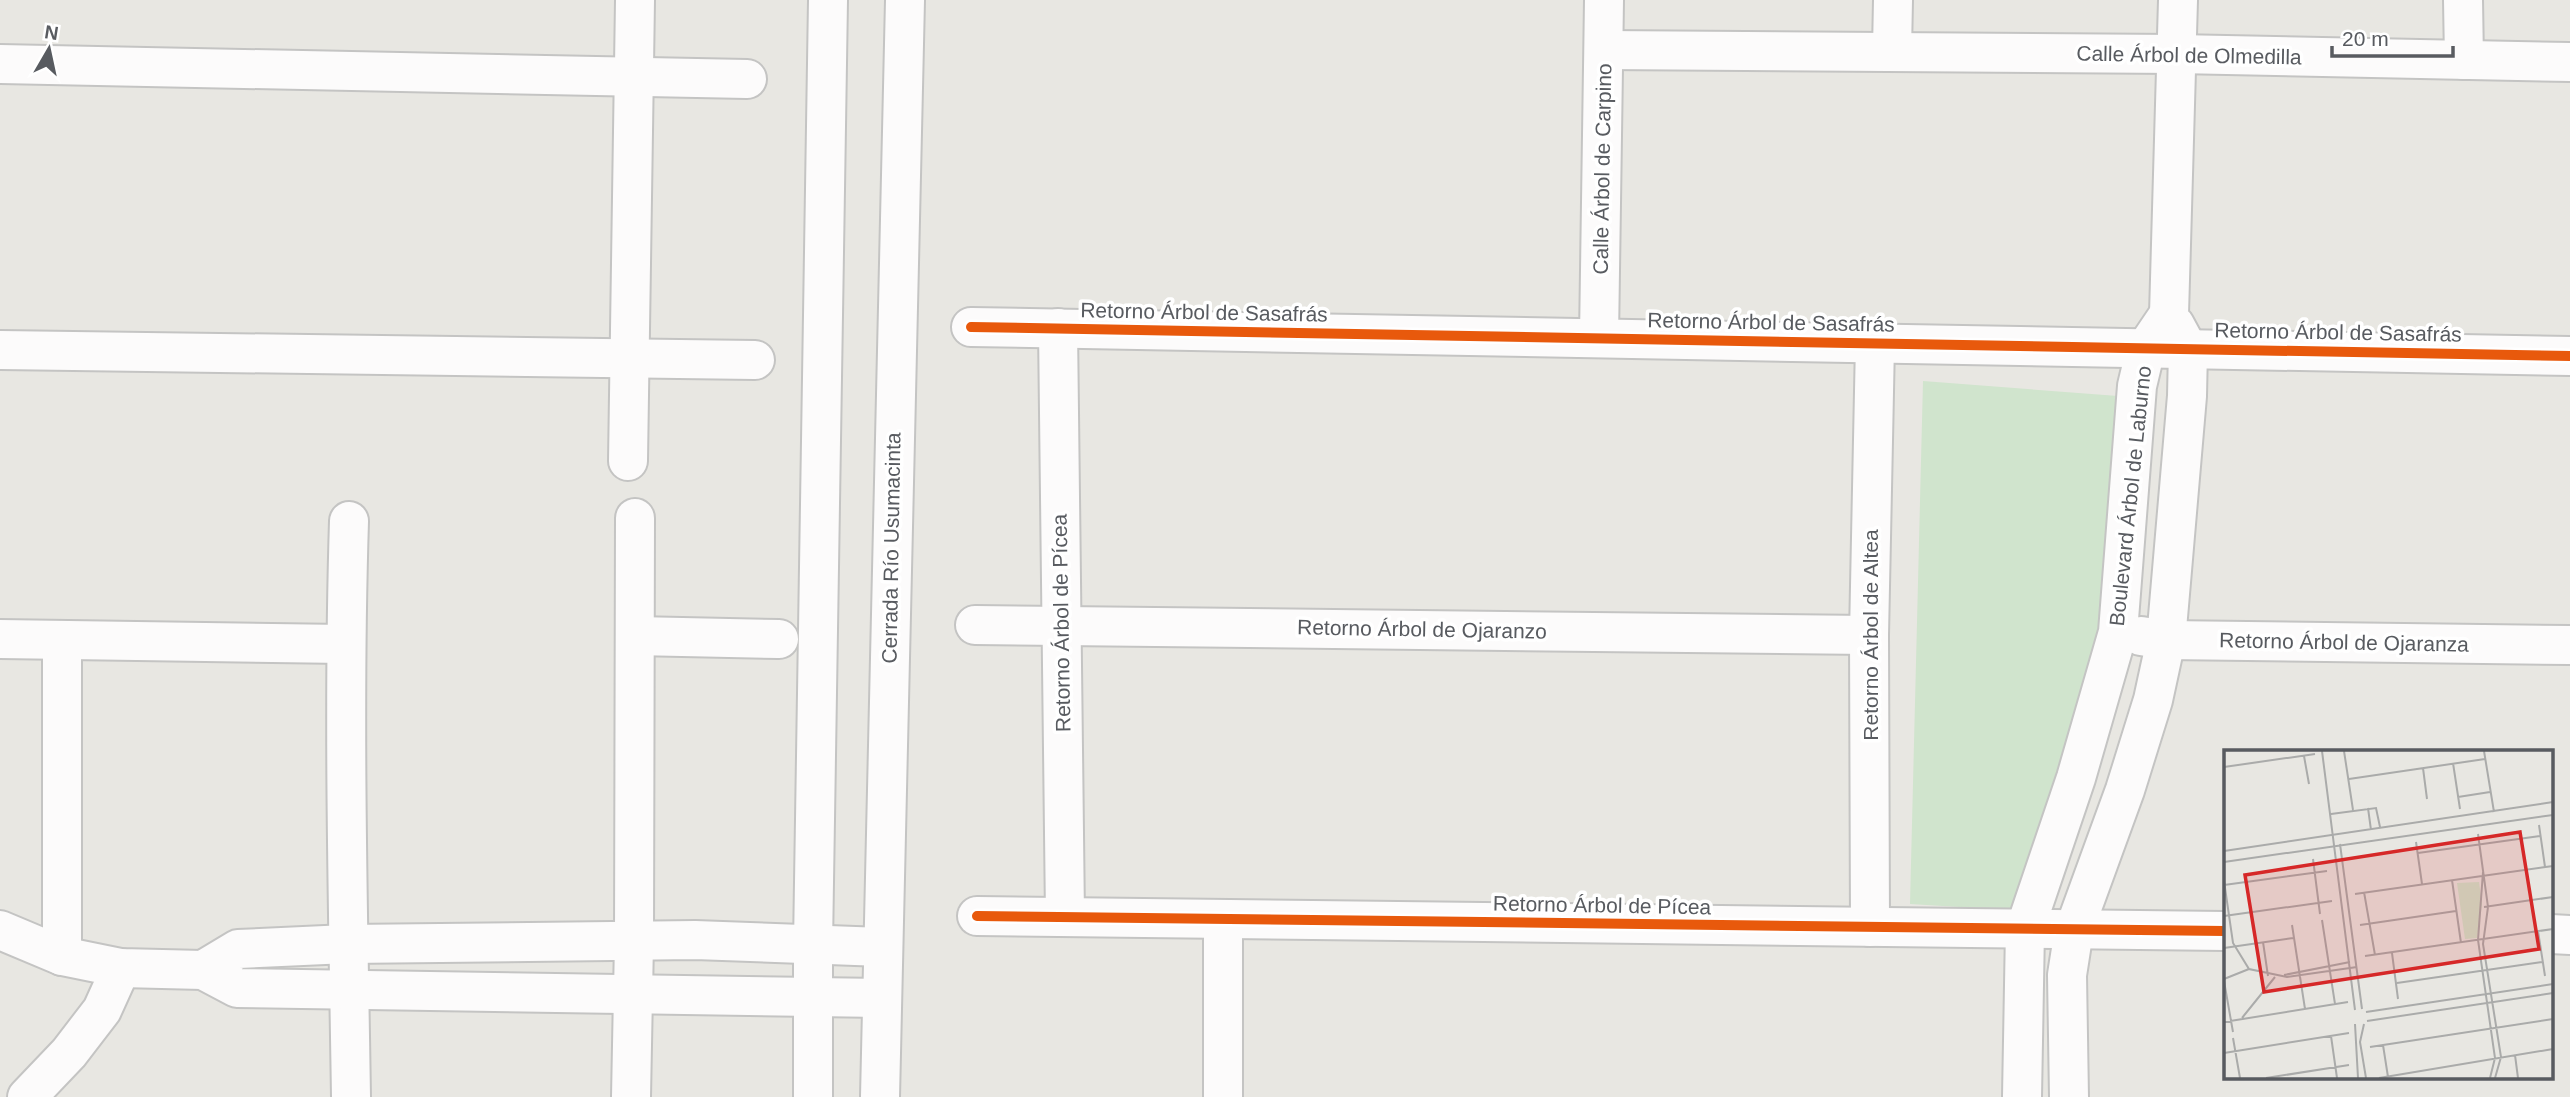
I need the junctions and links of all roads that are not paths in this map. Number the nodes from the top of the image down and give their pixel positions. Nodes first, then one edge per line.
1 (635, 0) edge
2 (828, 0) edge
3 (905, 0) edge
4 (1604, 0) edge
5 (1892, 0) edge
6 (2178, 0) edge
7 (2463, 0) edge
8 (1604, 50) junction
9 (1892, 50) junction
10 (2177, 54) junction
11 (2464, 60) junction
12 (2570, 62) edge
13 (0, 64) edge
14 (634, 76) junction
15 (747, 79) dead end
16 (2169, 314) junction
17 (971, 327) dead end
18 (1058, 328) junction
19 (1600, 338) junction
20 (1875, 343) junction
21 (2146, 348) junction
22 (2188, 349) junction
23 (0, 350) edge
24 (2570, 356) edge
25 (630, 359) junction
26 (755, 360) dead end
27 (628, 461) dead end
28 (635, 517) dead end
29 (349, 521) dead end
30 (1060, 624) junction
31 (975, 625) dead end
32 (2118, 632) junction
33 (1869, 635) junction
34 (635, 636) junction
35 (0, 639) edge
36 (779, 639) dead end
37 (62, 640) junction
38 (2166, 640) junction
39 (345, 644) junction
40 (2570, 645) edge
41 (978, 916) dead end
42 (1065, 917) junction
43 (1223, 919) junction
44 (1870, 927) junction
45 (2025, 929) junction
46 (0, 930) edge
47 (2074, 930) junction
48 (2224, 931) edge
49 (2552, 934) edge
50 (2570, 934) edge
51 (720, 941) junction
52 (634, 942) junction
53 (347, 944) junction
54 (813, 945) junction
55 (882, 947) junction
56 (62, 956) junction
57 (121, 968) junction
58 (203, 970) junction
59 (349, 989) junction
60 (632, 994) junction
61 (719, 996) junction
62 (814, 997) junction
63 (882, 998) junction
64 (27, 1097) edge
65 (351, 1097) edge
66 (631, 1097) edge
67 (813, 1097) edge
68 (880, 1097) edge
69 (1223, 1097) edge
70 (2022, 1097) edge
71 (2069, 1097) edge

1 - 14 street
2 - 54 street
3 - 55 street, Cerrada Río Usumacinta
4 - 8 street, Calle Árbol de Carpino
5 - 9 street
6 - 10 street
7 - 11 street
8 - 9 street, Calle Árbol de Olmedilla
8 - 19 street, Calle Árbol de Carpino
9 - 10 street, Calle Árbol de Olmedilla
10 - 11 street, Calle Árbol de Olmedilla
10 - 16 street
11 - 12 street, Calle Árbol de Olmedilla
13 - 14 street
14 - 15 street
14 - 25 street
16 - 21 street, Boulevard Árbol de Laburno
16 - 22 street, Boulevard Árbol de Laburno
17 - 18 street, Retorno Árbol de Sasafrás
18 - 19 street, Retorno Árbol de Sasafrás
18 - 30 street, Retorno Árbol de Pícea
19 - 20 street, Retorno Árbol de Sasafrás
20 - 21 street, Retorno Árbol de Sasafrás
20 - 33 street, Retorno Árbol de Altea
21 - 22 street, Retorno Árbol de Sasafrás
21 - 32 street, Boulevard Árbol de Laburno
22 - 24 street, Retorno Árbol de Sasafrás
22 - 38 street, Boulevard Árbol de Laburno
23 - 25 street
25 - 26 street
25 - 27 street
28 - 34 street
29 - 39 street
30 - 31 street, Retorno Árbol de Ojaranzo
30 - 33 street, Retorno Árbol de Ojaranzo
30 - 42 street, Retorno Árbol de Pícea
32 - 38 street, Retorno Árbol de Ojaranza
32 - 45 street, Boulevard Árbol de Laburno
33 - 44 street, Retorno Árbol de Altea
34 - 36 street
34 - 52 street
35 - 37 street
37 - 39 street
37 - 56 street
38 - 40 street, Retorno Árbol de Ojaranza
38 - 47 street, Boulevard Árbol de Laburno
39 - 53 street
41 - 42 street, Retorno Árbol de Pícea
42 - 43 street, Retorno Árbol de Pícea
43 - 44 street, Retorno Árbol de Pícea
43 - 69 street
44 - 45 street, Retorno Árbol de Pícea
45 - 47 street, Retorno Árbol de Pícea
45 - 70 street, Boulevard Árbol de Laburno
46 - 56 street
47 - 48 street, Retorno Árbol de Pícea
47 - 71 street, Boulevard Árbol de Laburno
49 - 50 street
51 - 52 street
51 - 54 street
51 - 61 street
52 - 53 street
52 - 60 street
53 - 58 street
53 - 59 street
54 - 55 street
54 - 62 street
55 - 63 street, Cerrada Río Usumacinta
56 - 57 street
57 - 58 street
57 - 64 street
58 - 59 street
59 - 60 street
59 - 65 street
60 - 61 street
60 - 66 street
61 - 62 street
62 - 63 street
62 - 67 street
63 - 68 street, Cerrada Río Usumacinta

